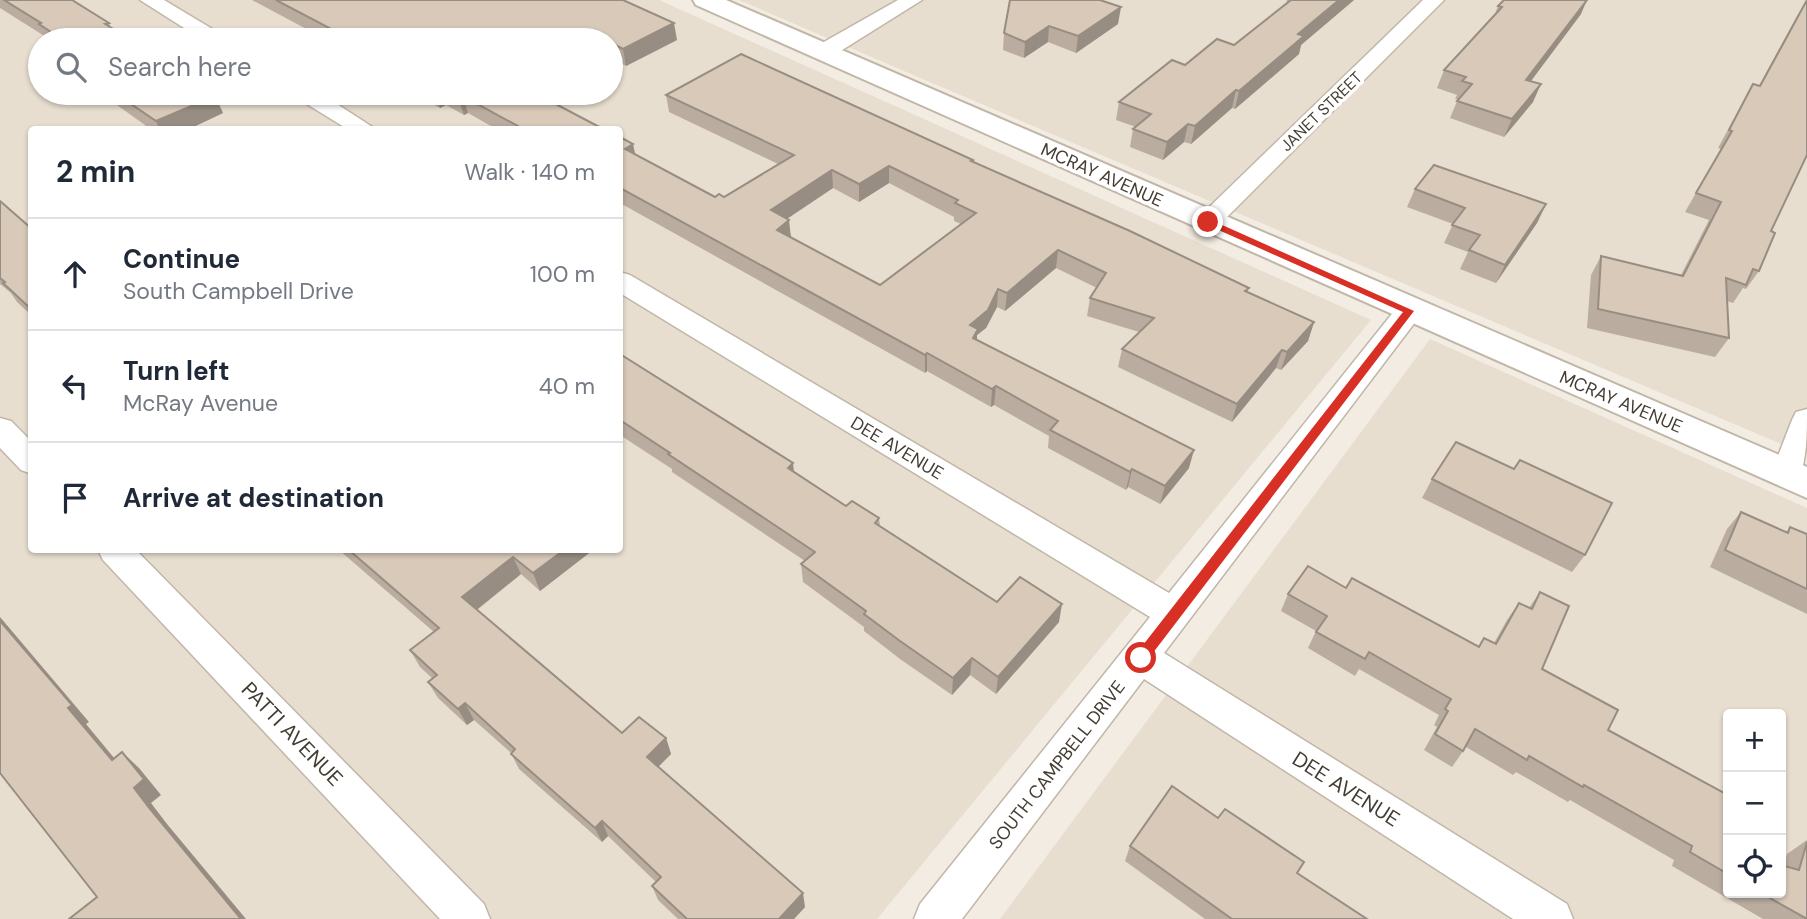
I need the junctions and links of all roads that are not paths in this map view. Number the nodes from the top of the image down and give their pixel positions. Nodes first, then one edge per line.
1 (150, 0) edge
2 (705, 0) edge
3 (912, 0) edge
4 (1434, 0) edge
5 (197, 28) edge
6 (823, 52) junction
7 (325, 105) edge
8 (359, 126) edge
9 (1208, 222) junction
10 (623, 283) edge
11 (1409, 311) junction
12 (1807, 421) edge
13 (0, 429) edge
14 (28, 458) edge
15 (1797, 479) edge
16 (118, 553) edge
17 (1175, 614) junction
18 (1141, 658) junction
19 (468, 919) edge
20 (935, 919) edge
21 (1552, 919) edge

1 - 5 street
2 - 6 street, MCRAY AVENUE
3 - 6 street
4 - 9 street, JANET STREET
6 - 9 street, MCRAY AVENUE
7 - 8 street
9 - 11 street, MCRAY AVENUE
10 - 17 street, DEE AVENUE
11 - 15 street, MCRAY AVENUE
11 - 17 street, SOUTH CAMPBELL DRIVE
12 - 15 street
13 - 14 street
16 - 19 street, PATTI AVENUE
17 - 18 street, SOUTH CAMPBELL DRIVE
18 - 20 street, SOUTH CAMPBELL DRIVE
18 - 21 street, DEE AVENUE

